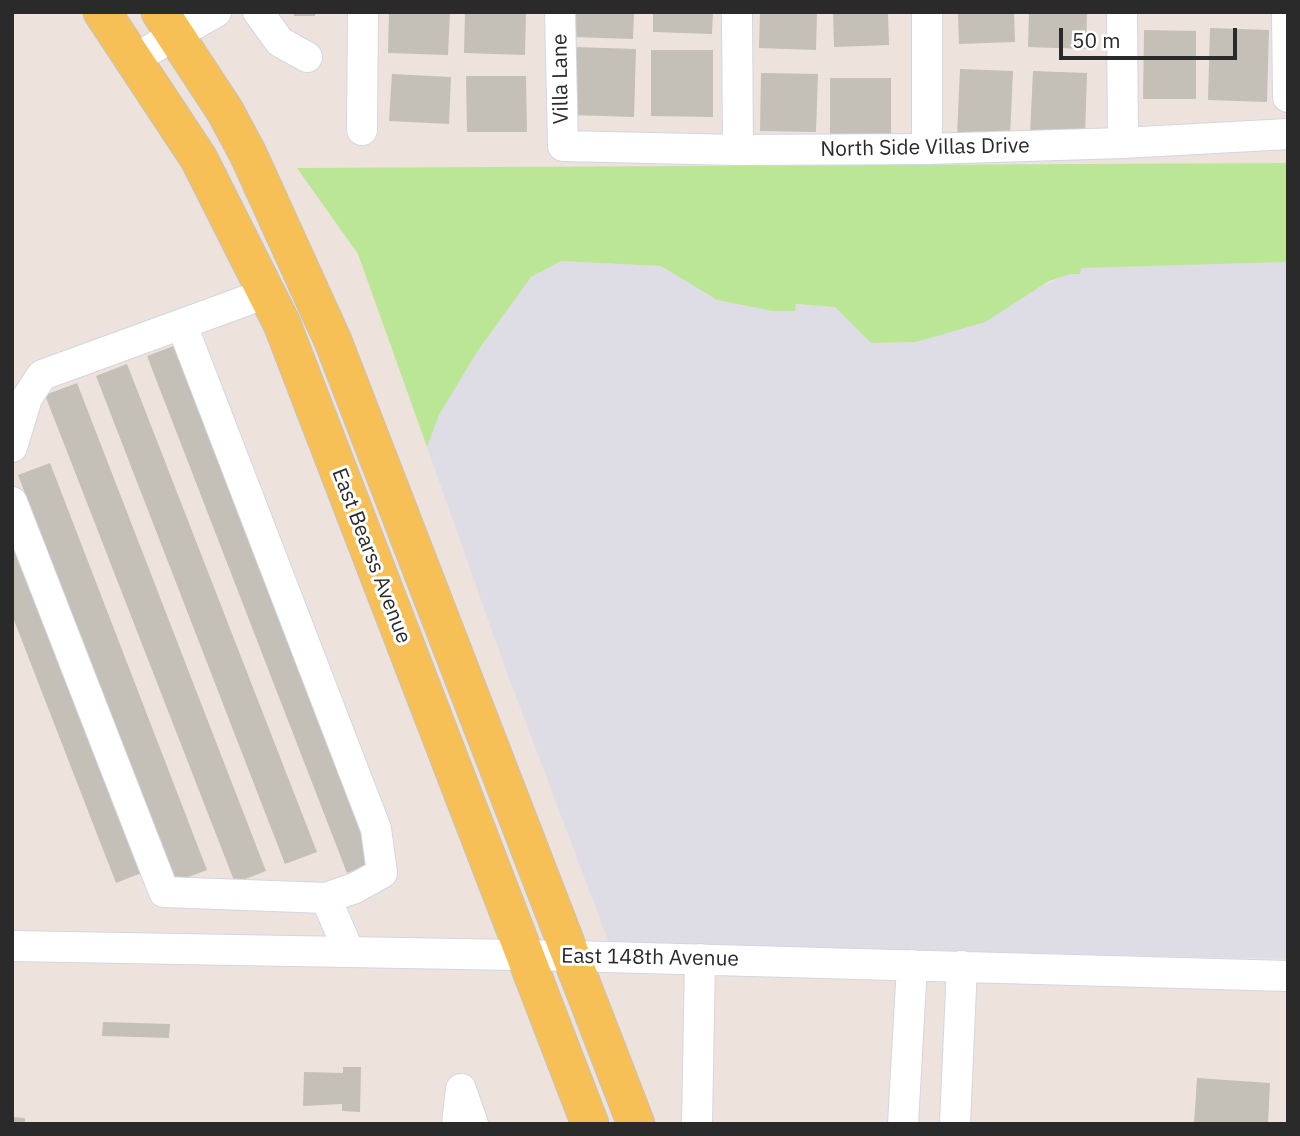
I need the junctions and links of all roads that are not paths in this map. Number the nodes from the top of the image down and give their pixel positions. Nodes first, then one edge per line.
1 (102, 12) edge
2 (216, 12) edge
3 (258, 12) edge
4 (363, 12) edge
5 (560, 12) edge
6 (737, 12) edge
7 (927, 12) edge
8 (1122, 12) edge
9 (1287, 12) edge
10 (167, 23) edge
11 (307, 57) dead end
12 (134, 59) junction
13 (1288, 97) edge
14 (362, 130) dead end
15 (1288, 134) edge
16 (1123, 143) junction
17 (563, 146) joint
18 (927, 149) junction
19 (738, 150) junction
20 (267, 293) junction
21 (183, 325) junction
22 (12, 447) edge
23 (12, 502) edge
24 (326, 898) junction
25 (12, 946) edge
26 (349, 952) junction
27 (525, 955) junction
28 (571, 956) junction
29 (700, 959) junction
30 (912, 965) junction
31 (962, 966) junction
32 (1288, 976) edge
33 (457, 1124) edge
34 (473, 1124) edge
35 (590, 1124) edge
36 (636, 1124) edge
37 (697, 1124) edge
38 (903, 1124) edge
39 (955, 1124) edge

1 - 12 main road, East Bearss Avenue
2 - 10 street
3 - 11 street
4 - 14 street
5 - 17 street, Villa Lane
6 - 19 street
7 - 18 street
8 - 16 street
9 - 13 street
10 - 12 street
10 - 28 main road, East Bearss Avenue
12 - 20 main road, East Bearss Avenue
15 - 16 street, North Side Villas Drive
16 - 18 street, North Side Villas Drive
17 - 19 street, North Side Villas Drive
18 - 19 street, North Side Villas Drive
20 - 21 street
20 - 27 main road, East Bearss Avenue
21 - 22 street
21 - 24 street
23 - 24 street
24 - 26 street
25 - 26 street, East 148th Avenue
26 - 27 street, East 148th Avenue
27 - 28 street, East 148th Avenue
27 - 35 main road, East Bearss Avenue
28 - 29 street, East 148th Avenue
28 - 36 main road, East Bearss Avenue
29 - 30 street, East 148th Avenue
29 - 37 street
30 - 31 street, East 148th Avenue
30 - 38 street
31 - 32 street, East 148th Avenue
31 - 39 street
33 - 34 street

